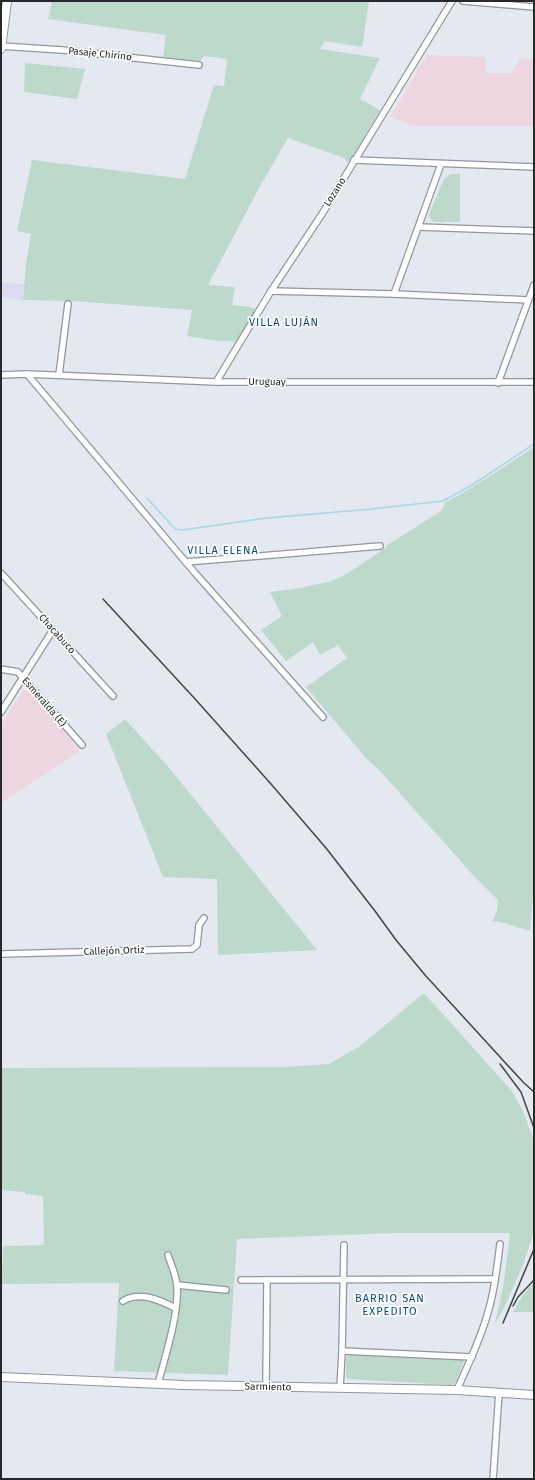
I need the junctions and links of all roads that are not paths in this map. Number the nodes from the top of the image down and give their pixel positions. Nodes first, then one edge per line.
1 (7, 1) edge
2 (452, 1) edge
3 (463, 1) edge
4 (534, 7) edge
5 (1, 48) edge
6 (199, 65) dead end
7 (354, 160) junction
8 (441, 164) junction
9 (534, 167) edge
10 (419, 227) junction
11 (534, 231) edge
12 (534, 285) edge
13 (271, 291) junction
14 (394, 294) junction
15 (528, 300) junction
16 (68, 304) dead end
17 (27, 374) junction
18 (1, 375) edge
19 (60, 375) junction
20 (216, 382) junction
21 (534, 382) edge
22 (498, 383) junction
23 (380, 546) dead end
24 (186, 562) junction
25 (1, 573) edge
26 (53, 630) junction
27 (1, 669) edge
28 (23, 678) junction
29 (113, 696) dead end
30 (1, 712) edge
31 (323, 716) dead end
32 (82, 745) dead end
33 (204, 918) dead end
34 (1, 954) edge
35 (500, 1244) dead end
36 (344, 1245) dead end
37 (168, 1255) dead end
38 (344, 1279) junction
39 (495, 1279) junction
40 (241, 1280) dead end
41 (268, 1280) junction
42 (177, 1286) junction
43 (226, 1290) dead end
44 (123, 1301) dead end
45 (175, 1308) junction
46 (342, 1351) junction
47 (472, 1357) junction
48 (1, 1378) edge
49 (158, 1384) junction
50 (266, 1386) junction
51 (340, 1388) junction
52 (457, 1390) junction
53 (499, 1393) junction
54 (534, 1395) edge
55 (493, 1479) edge

1 - 5 main road
2 - 7 street, Lozano
3 - 4 street
5 - 6 street, Pasaje Chirino
7 - 8 street
7 - 13 street, Lozano
8 - 9 street
8 - 10 street
10 - 11 street
10 - 14 street
12 - 15 street
13 - 14 street
13 - 20 street, Lozano
14 - 15 street
15 - 22 street
16 - 19 street
17 - 18 street, Uruguay
17 - 19 street, Uruguay
17 - 24 street
19 - 20 street, Uruguay
20 - 22 street, Uruguay
21 - 22 street, Uruguay
23 - 24 street
24 - 31 street
25 - 26 street, Chacabuco
26 - 28 street
26 - 29 street, Chacabuco
27 - 28 street, Esmeralda (E)
28 - 30 street
28 - 32 street, Esmeralda (E)
33 - 34 street, Callejón Ortiz
35 - 39 street
36 - 38 street
37 - 42 street
38 - 39 street
38 - 41 street
38 - 46 street
39 - 47 street
40 - 41 street
41 - 50 street
42 - 43 street
42 - 45 street
44 - 45 street
45 - 49 street
46 - 47 street
46 - 51 street
47 - 52 street
48 - 49 main road, Sarmiento
49 - 50 main road, Sarmiento
50 - 51 main road, Sarmiento
51 - 52 main road, Sarmiento
52 - 53 main road, Sarmiento
53 - 54 main road, Sarmiento
53 - 55 street

